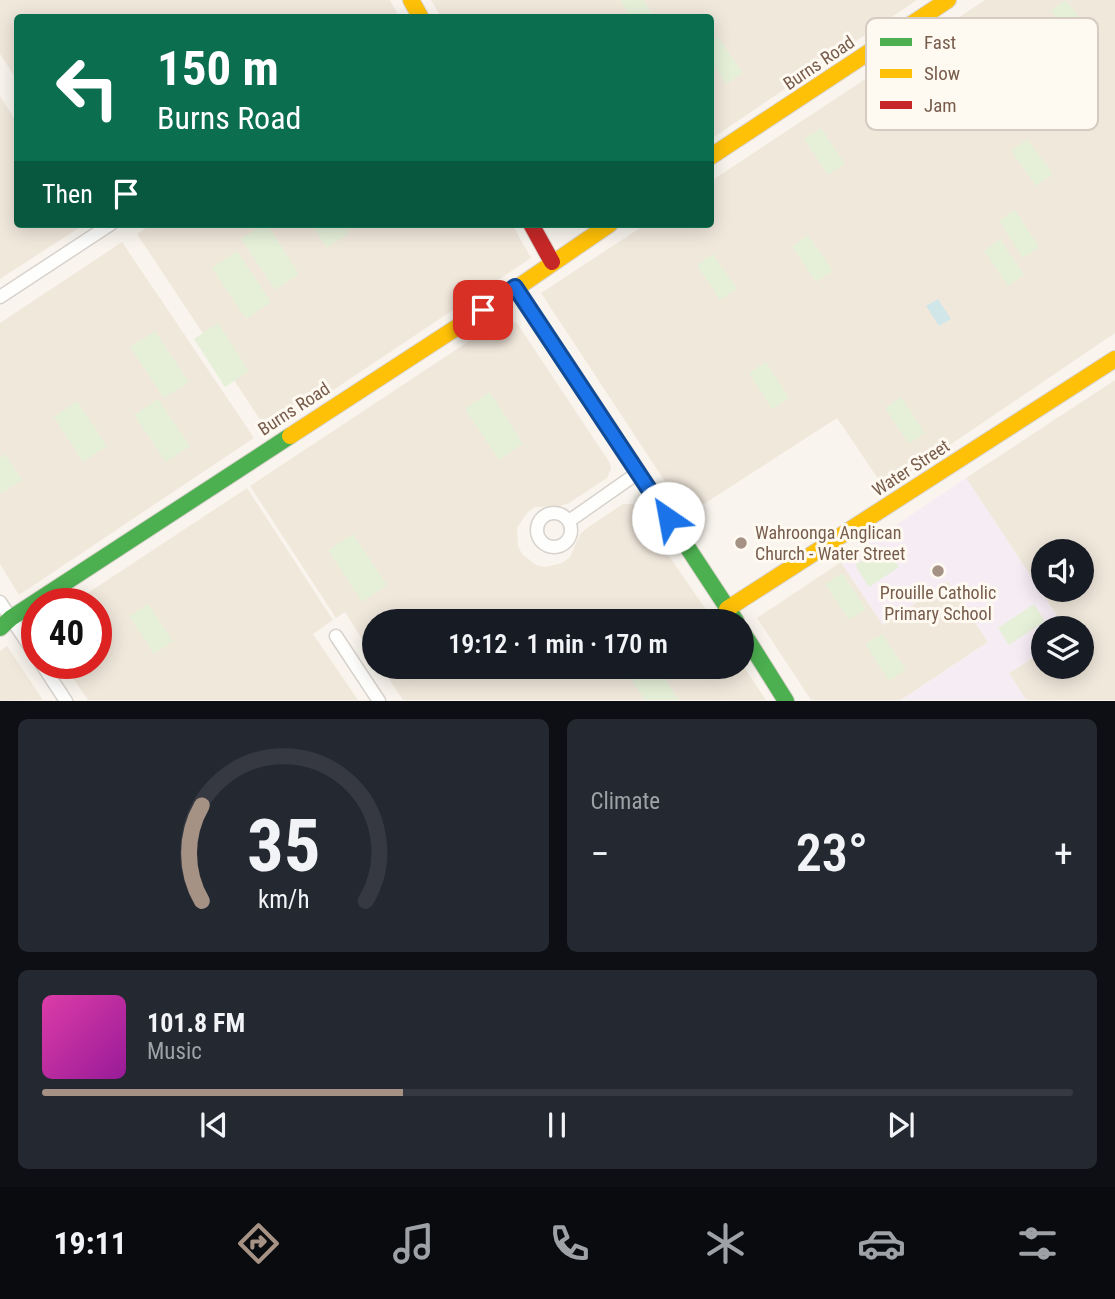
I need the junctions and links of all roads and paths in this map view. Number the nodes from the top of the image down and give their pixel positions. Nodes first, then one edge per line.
1 (948, 0) edge
2 (921, 18) edge
3 (866, 54) edge
4 (714, 154) edge
5 (105, 228) edge
6 (533, 228) edge
7 (604, 228) edge
8 (552, 262) junction
9 (515, 287) junction
10 (0, 297) edge
11 (1115, 359) edge
12 (639, 472) junction
13 (569, 521) dead end
14 (0, 602) edge
15 (727, 609) edge
16 (740, 609) edge
17 (6, 623) edge
18 (336, 635) dead end
19 (21, 639) edge
20 (754, 650) edge
21 (51, 679) edge
22 (65, 701) edge
23 (379, 701) edge
24 (786, 701) edge

1 - 2 street, Burns Road
3 - 4 street, Burns Road
5 - 10 street
6 - 8 street
7 - 8 street, Burns Road
8 - 9 street, Burns Road
9 - 12 street
9 - 17 street, Burns Road
11 - 16 street, Water Street
12 - 13 street
12 - 15 street
14 - 17 street
17 - 19 street
18 - 23 street
20 - 24 street
21 - 22 street

